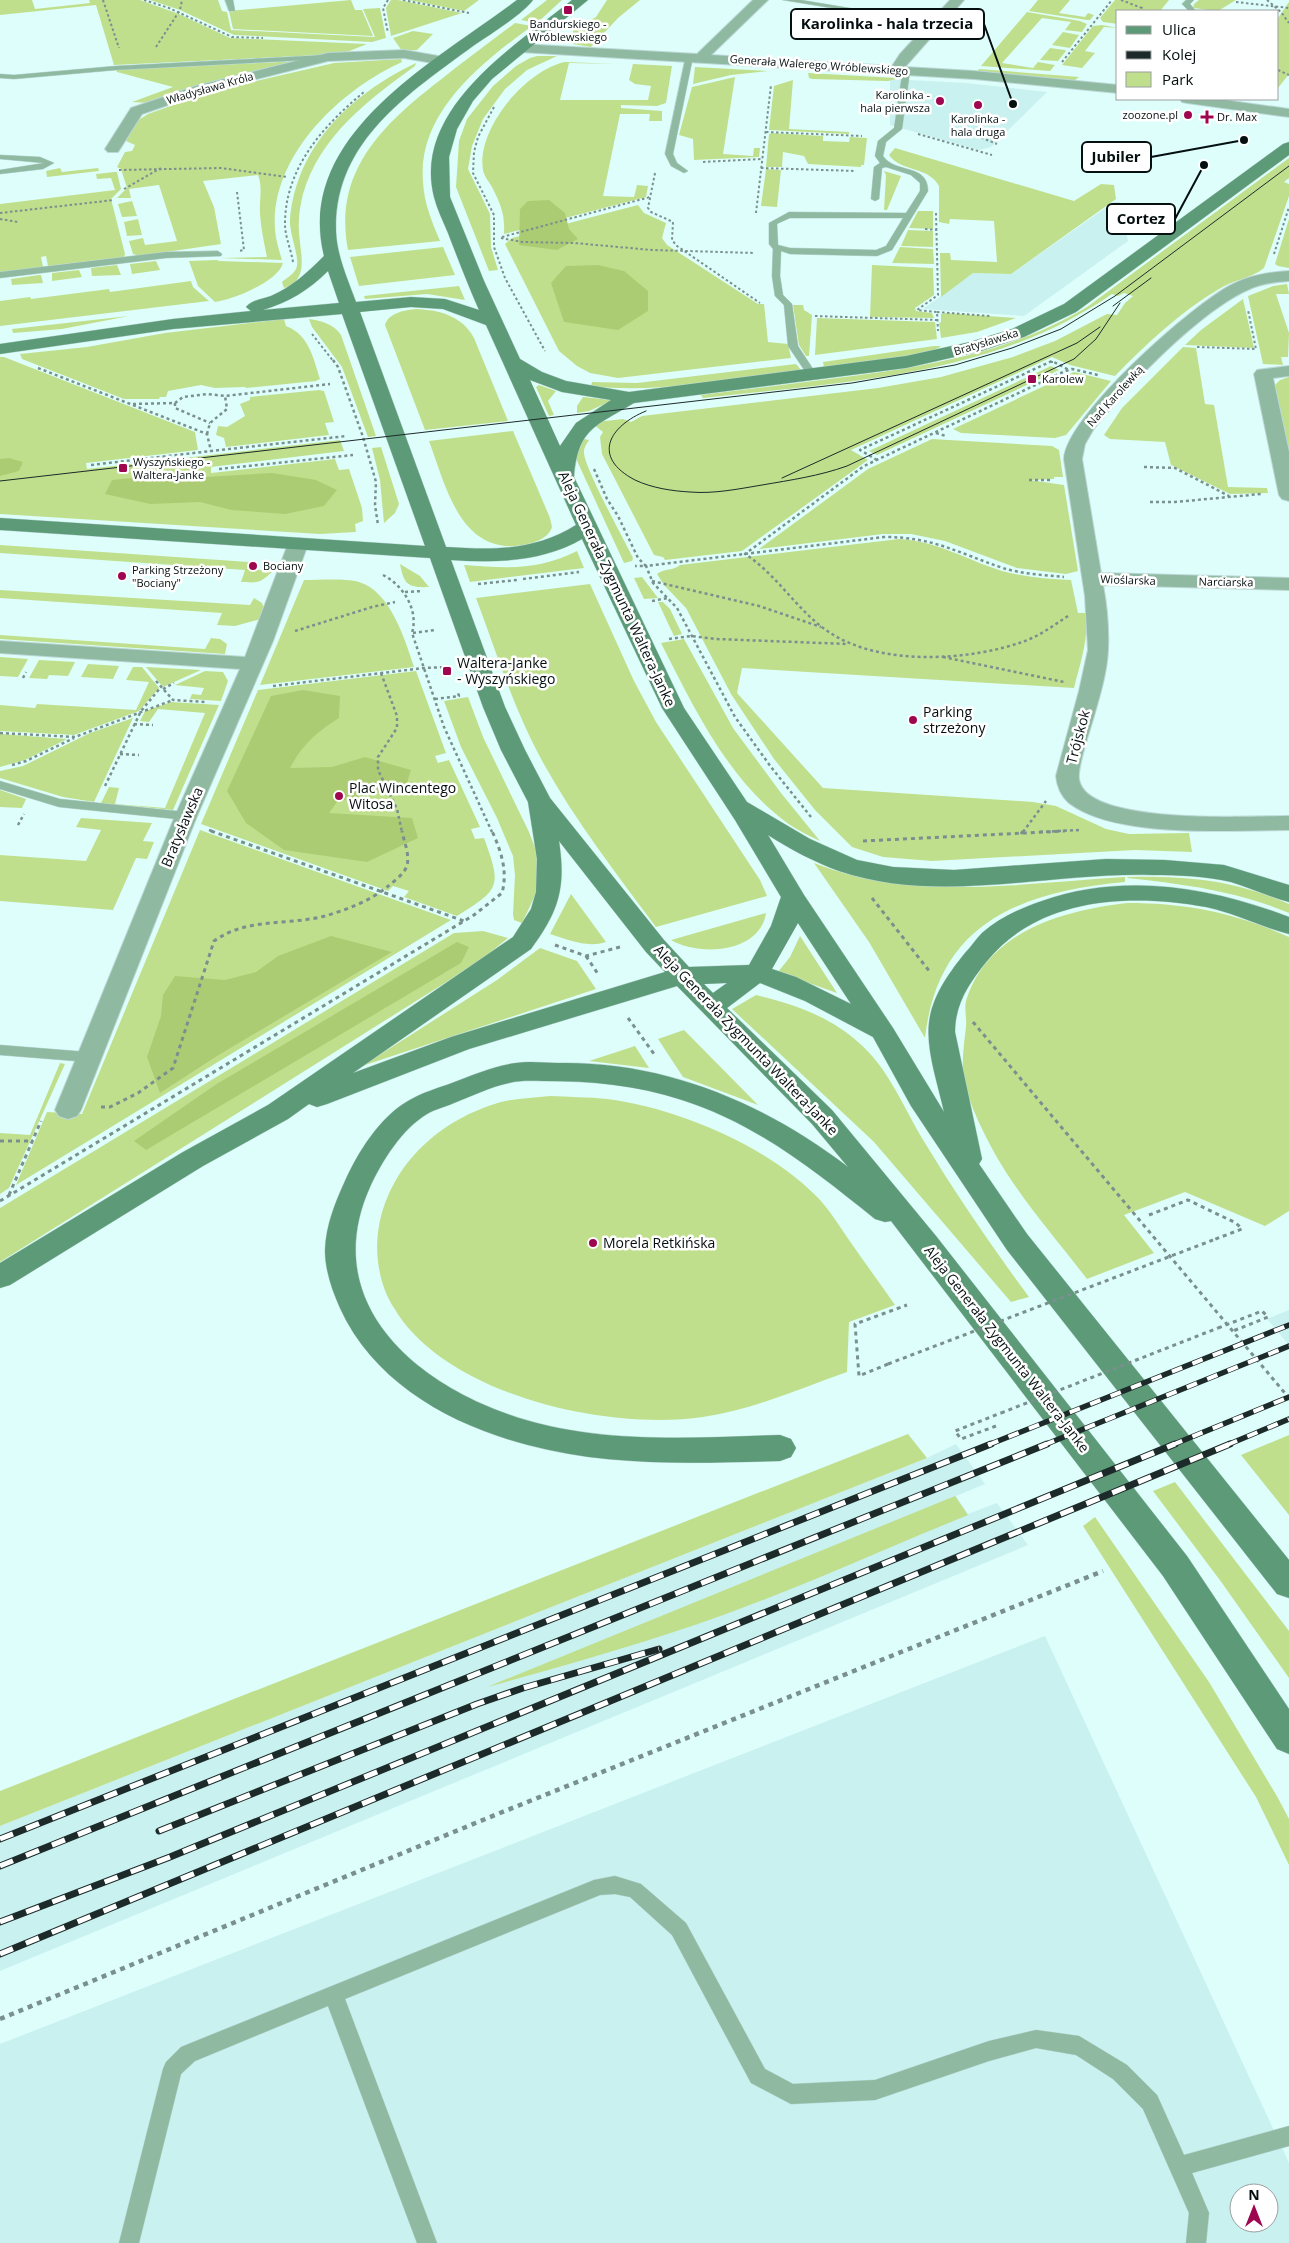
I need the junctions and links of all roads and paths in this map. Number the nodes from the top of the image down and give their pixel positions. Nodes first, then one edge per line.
1 (103, 0) edge
2 (144, 0) edge
3 (182, 0) edge
4 (229, 0) edge
5 (388, 0) edge
6 (403, 0) edge
7 (526, 0) edge
8 (581, 0) edge
9 (761, 0) edge
10 (787, 0) edge
11 (956, 0) edge
12 (1112, 0) edge
13 (1121, 0) edge
14 (1190, 0) edge
15 (1267, 0) edge
16 (1236, 2) dead end
17 (1274, 6) junction
18 (1289, 8) edge
19 (232, 9) dead end
20 (1141, 10) edge
21 (1191, 10) edge
22 (1278, 10) edge
23 (179, 12) junction
24 (1279, 12) edge
25 (471, 13) dead end
26 (936, 23) junction
27 (1289, 23) edge
28 (272, 38) dead end
29 (389, 38) dead end
30 (520, 48) junction
31 (328, 57) junction
32 (696, 58) junction
33 (444, 61) junction
34 (1061, 64) dead end
35 (154, 66) junction
36 (126, 67) junction
37 (901, 70) junction
38 (0, 76) edge
39 (772, 78) dead end
40 (1116, 88) edge
41 (499, 100) dead end
42 (1194, 100) edge
43 (1289, 113) edge
44 (766, 132) junction
45 (972, 134) dead end
46 (886, 137) junction
47 (997, 144) dead end
48 (1289, 147) edge
49 (112, 149) dead end
50 (0, 157) edge
51 (762, 159) junction
52 (672, 161) junction
53 (883, 163) junction
54 (162, 168) junction
55 (761, 168) junction
56 (119, 170) dead end
57 (684, 171) dead end
58 (0, 172) edge
59 (287, 176) dead end
60 (124, 189) dead end
61 (237, 192) dead end
62 (650, 197) junction
63 (875, 199) dead end
64 (114, 200) dead end
65 (1289, 207) edge
66 (0, 213) edge
67 (756, 216) dead end
68 (909, 216) junction
69 (0, 218) edge
70 (18, 222) dead end
71 (777, 248) junction
72 (683, 251) junction
73 (756, 253) dead end
74 (218, 254) joint
75 (332, 257) junction
76 (1277, 272) edge
77 (0, 275) edge
78 (788, 304) junction
79 (1247, 304) dead end
80 (349, 307) junction
81 (937, 312) dead end
82 (815, 316) junction
83 (996, 316) dead end
84 (937, 320) dead end
85 (493, 321) junction
86 (195, 322) junction
87 (814, 324) dead end
88 (310, 332) dead end
89 (1190, 346) dead end
90 (0, 349) edge
91 (549, 356) dead end
92 (513, 363) junction
93 (32, 365) dead end
94 (1070, 370) dead end
95 (1283, 371) edge
96 (1063, 372) dead end
97 (812, 375) junction
98 (330, 384) dead end
99 (224, 396) junction
100 (629, 398) junction
101 (175, 403) junction
102 (130, 404) junction
103 (210, 423) junction
104 (935, 432) junction
105 (207, 434) junction
106 (347, 436) dead end
107 (946, 436) dead end
108 (211, 451) junction
109 (353, 455) dead end
110 (877, 460) junction
111 (91, 465) dead end
112 (593, 465) dead end
113 (1144, 467) dead end
114 (219, 469) dead end
115 (564, 477) junction
116 (1288, 486) edge
117 (1269, 493) dead end
118 (1230, 496) junction
119 (1150, 502) dead end
120 (0, 524) edge
121 (378, 525) dead end
122 (586, 526) junction
123 (298, 544) junction
124 (438, 554) junction
125 (745, 554) junction
126 (632, 566) dead end
127 (646, 566) junction
128 (585, 572) dead end
129 (382, 574) dead end
130 (1093, 579) junction
131 (652, 581) junction
132 (1164, 581) joint
133 (1289, 584) edge
134 (471, 585) dead end
135 (430, 590) dead end
136 (406, 592) junction
137 (395, 602) dead end
138 (1074, 612) dead end
139 (433, 622) dead end
140 (824, 628) junction
141 (435, 630) junction
142 (412, 633) junction
143 (441, 635) dead end
144 (691, 636) junction
145 (263, 641) junction
146 (851, 644) junction
147 (0, 647) edge
148 (940, 656) junction
149 (446, 659) dead end
150 (253, 664) junction
151 (448, 667) junction
152 (424, 668) junction
153 (453, 669) dead end
154 (381, 673) junction
155 (243, 687) junction
156 (457, 690) dead end
157 (1090, 691) junction
158 (435, 699) junction
159 (173, 700) junction
160 (212, 702) dead end
161 (141, 711) junction
162 (134, 724) junction
163 (153, 725) dead end
164 (0, 733) edge
165 (75, 737) junction
166 (120, 754) junction
167 (139, 755) dead end
168 (9, 766) dead end
169 (0, 785) edge
170 (1068, 785) junction
171 (539, 800) junction
172 (736, 804) junction
173 (95, 808) junction
174 (1124, 817) junction
175 (185, 819) junction
176 (1289, 823) edge
177 (816, 824) dead end
178 (1020, 834) junction
179 (861, 842) dead end
180 (381, 892) junction
181 (1289, 894) edge
182 (870, 895) dead end
183 (793, 897) junction
184 (464, 921) junction
185 (1289, 926) edge
186 (554, 944) dead end
187 (612, 950) dead end
188 (586, 956) junction
189 (756, 973) junction
190 (682, 976) junction
191 (601, 979) dead end
192 (936, 979) dead end
193 (711, 1007) junction
194 (967, 1015) dead end
195 (630, 1021) dead end
196 (884, 1034) junction
197 (646, 1043) dead end
198 (0, 1050) edge
199 (88, 1057) junction
200 (68, 1110) junction
201 (278, 1112) junction
202 (0, 1141) edge
203 (32, 1141) junction
204 (971, 1172) junction
205 (9, 1195) junction
206 (0, 1201) edge
207 (1149, 1215) dead end
208 (926, 1244) junction
209 (0, 1277) edge
210 (907, 1305) dead end
211 (1227, 1324) junction
212 (1233, 1331) junction
213 (1289, 1398) edge
214 (996, 1426) dead end
215 (780, 1448) dead end
216 (1103, 1571) dead end
217 (1289, 1584) edge
218 (1289, 1738) edge
219 (334, 1994) junction
220 (0, 2018) edge
221 (1289, 2136) edge
222 (1178, 2167) junction
223 (129, 2243) edge
224 (427, 2243) edge
225 (1196, 2243) edge

1 - 36 path
2 - 23 path
3 - 23 path
4 - 19 lane
5 - 29 path
6 - 25 path
7 - 33 main road, Aleja Generała Zygmunta Waltera-Janke
8 - 30 main road, Aleja Generała Zygmunta Waltera-Janke
9 - 32 street
10 - 26 lane
11 - 26 street
12 - 34 path
13 - 20 path
14 - 21 lane
15 - 17 path
16 - 17 path
17 - 18 path
17 - 22 path
23 - 28 path
23 - 35 path
24 - 27 path
26 - 37 street
30 - 32 street, Generała Walerego Wróblewskiego
30 - 85 main road, Aleja Generała Zygmunta Waltera-Janke
31 - 33 street, Władysława Króla
31 - 35 lane, Władysława Króla
31 - 49 street, Władysława Króla
32 - 37 street, Generała Walerego Wróblewskiego
32 - 52 lane
33 - 75 main road, Aleja Generała Zygmunta Waltera-Janke
35 - 36 lane, Władysława Króla
36 - 38 lane, Władysława Króla
37 - 40 street, Generała Walerego Wróblewskiego
37 - 46 lane
39 - 44 path
41 - 91 path
42 - 43 street
44 - 46 path
44 - 51 path
45 - 47 path
46 - 53 lane
48 - 97 main road, Bratysławska
50 - 58 lane
51 - 52 path
51 - 55 path
52 - 57 lane
52 - 62 path
53 - 55 path
53 - 63 lane
53 - 68 lane
54 - 56 path
54 - 59 path
54 - 60 path
55 - 67 path
61 - 74 path
62 - 72 path
62 - 72 path
64 - 66 path
65 - 76 path
68 - 71 lane
68 - 71 lane
69 - 70 path
71 - 78 lane
72 - 73 path
72 - 78 path
74 - 77 lane
75 - 80 main road, Aleja Generała Zygmunta Waltera-Janke
75 - 86 main road
76 - 130 street, Nad Karolewką
78 - 82 path
78 - 97 lane
79 - 89 path
80 - 85 main road
80 - 86 main road
80 - 124 main road, Aleja Generała Zygmunta Waltera-Janke
81 - 83 path
82 - 84 path
82 - 87 path
85 - 92 main road, Aleja Generała Zygmunta Waltera-Janke
86 - 90 main road
88 - 121 path
92 - 100 main road, Bratysławska
92 - 115 main road, Aleja Generała Zygmunta Waltera-Janke
93 - 102 path
94 - 110 path
95 - 116 street
96 - 104 path
97 - 100 main road, Bratysławska
98 - 99 path
99 - 101 path
99 - 103 path
100 - 115 main road, Bratysławska
101 - 102 path
101 - 103 path
102 - 105 path
103 - 105 path
104 - 107 path
104 - 110 path
105 - 108 path
106 - 108 path
108 - 111 path
109 - 114 path
110 - 125 path
112 - 127 path
113 - 118 path
115 - 122 main road, Aleja Generała Zygmunta Waltera-Janke
117 - 118 path
118 - 119 path
120 - 123 main road
122 - 124 main road
122 - 172 main road, Aleja Generała Zygmunta Waltera-Janke
123 - 124 main road
123 - 145 street, Bratysławska
124 - 171 main road, Aleja Generała Zygmunta Waltera-Janke
125 - 127 path
125 - 130 path
125 - 140 path
126 - 127 path
127 - 131 path
128 - 134 path
129 - 136 path
130 - 132 street, Wioślarska
130 - 157 street, Trójskok
131 - 140 path
131 - 144 path
132 - 133 street, Narciarska
135 - 136 path
136 - 142 path
137 - 145 path
138 - 148 path
139 - 141 path
140 - 146 path
141 - 142 path
141 - 143 path
142 - 152 path
144 - 146 path
144 - 177 path
145 - 150 street, Bratysławska
146 - 148 path
147 - 150 street
148 - 157 path
149 - 151 path
150 - 155 street, Bratysławska
151 - 152 path
151 - 153 path
152 - 154 path
152 - 158 path
154 - 155 path
154 - 180 path
155 - 175 street, Bratysławska
156 - 158 path
157 - 170 street, Trójskok
158 - 184 path
159 - 160 path
159 - 161 path
159 - 161 path
161 - 162 path
161 - 165 path
162 - 163 path
162 - 166 path
164 - 165 path
165 - 168 path
166 - 167 path
166 - 173 path
169 - 173 lane
170 - 174 street
170 - 178 path
171 - 190 main road, Aleja Generała Zygmunta Waltera-Janke
171 - 201 main road
172 - 181 main road
172 - 183 main road, Aleja Generała Zygmunta Waltera-Janke
173 - 175 lane
174 - 176 street
174 - 178 path
175 - 180 path
175 - 199 street, Bratysławska
178 - 179 path
180 - 184 path
180 - 200 path
182 - 192 path
183 - 189 main road
183 - 196 main road, Aleja Generała Zygmunta Waltera-Janke
184 - 205 path
185 - 204 main road
186 - 188 path
187 - 188 path
188 - 191 path
189 - 190 main road
189 - 193 main road
189 - 196 main road
190 - 193 main road, Aleja Generała Zygmunta Waltera-Janke
190 - 201 main road
193 - 208 main road, Aleja Generała Zygmunta Waltera-Janke
194 - 211 path
195 - 197 path
196 - 204 main road, Aleja Generała Zygmunta Waltera-Janke
198 - 199 lane
199 - 200 street, Bratysławska
200 - 203 path
201 - 209 main road
202 - 203 path
203 - 205 path
204 - 217 main road, Aleja Generała Zygmunta Waltera-Janke
205 - 206 path
207 - 210 path, bridge
208 - 215 main road
208 - 218 main road, Aleja Generała Zygmunta Waltera-Janke
211 - 212 path
211 - 212 path
211 - 214 path, bridge
212 - 213 path
216 - 220 path
219 - 222 lane
219 - 223 lane
219 - 224 lane
221 - 222 lane
222 - 225 lane

